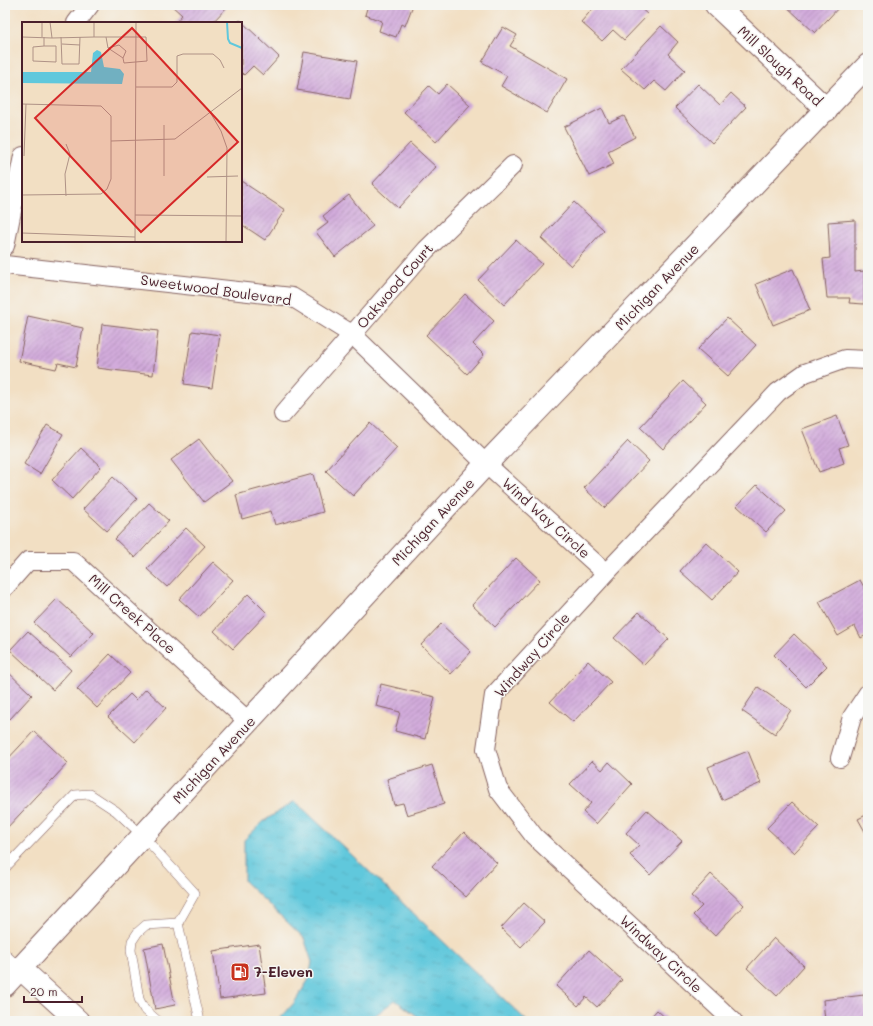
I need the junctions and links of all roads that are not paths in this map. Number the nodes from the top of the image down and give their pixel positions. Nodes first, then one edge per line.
1 (90, 5) edge
2 (716, 5) edge
3 (77, 22) edge
4 (868, 65) edge
5 (827, 110) junction
6 (22, 161) edge
7 (513, 165) dead end
8 (5, 246) edge
9 (5, 265) edge
10 (353, 335) junction
11 (868, 360) edge
12 (283, 414) dead end
13 (486, 464) junction
14 (606, 573) junction
15 (5, 586) edge
16 (868, 694) edge
17 (249, 722) junction
18 (840, 758) dead end
19 (143, 836) junction
20 (5, 868) edge
21 (178, 923) junction
22 (5, 954) edge
23 (21, 969) junction
24 (5, 985) edge
25 (78, 1021) edge
26 (158, 1021) edge
27 (200, 1021) edge
28 (733, 1021) edge

1 - 3 street
2 - 5 main road, Mill Slough Road
4 - 5 main road, Michigan Avenue
5 - 13 main road, Michigan Avenue
6 - 8 street
7 - 10 street, Oakwood Court
9 - 10 street, Sweetwood Boulevard
10 - 12 street, Oakwood Court
10 - 13 street, Sweetwood Boulevard
11 - 14 street, Windway Circle
13 - 14 street, Wind Way Circle
13 - 17 main road, Michigan Avenue
14 - 28 street, Windway Circle
15 - 17 street, Mill Creek Place
16 - 18 street
17 - 19 main road, Michigan Avenue
19 - 20 lane
19 - 21 lane
19 - 23 main road, Michigan Avenue
21 - 26 lane
21 - 27 lane
22 - 23 lane
23 - 24 main road, Michigan Avenue
23 - 25 main road

